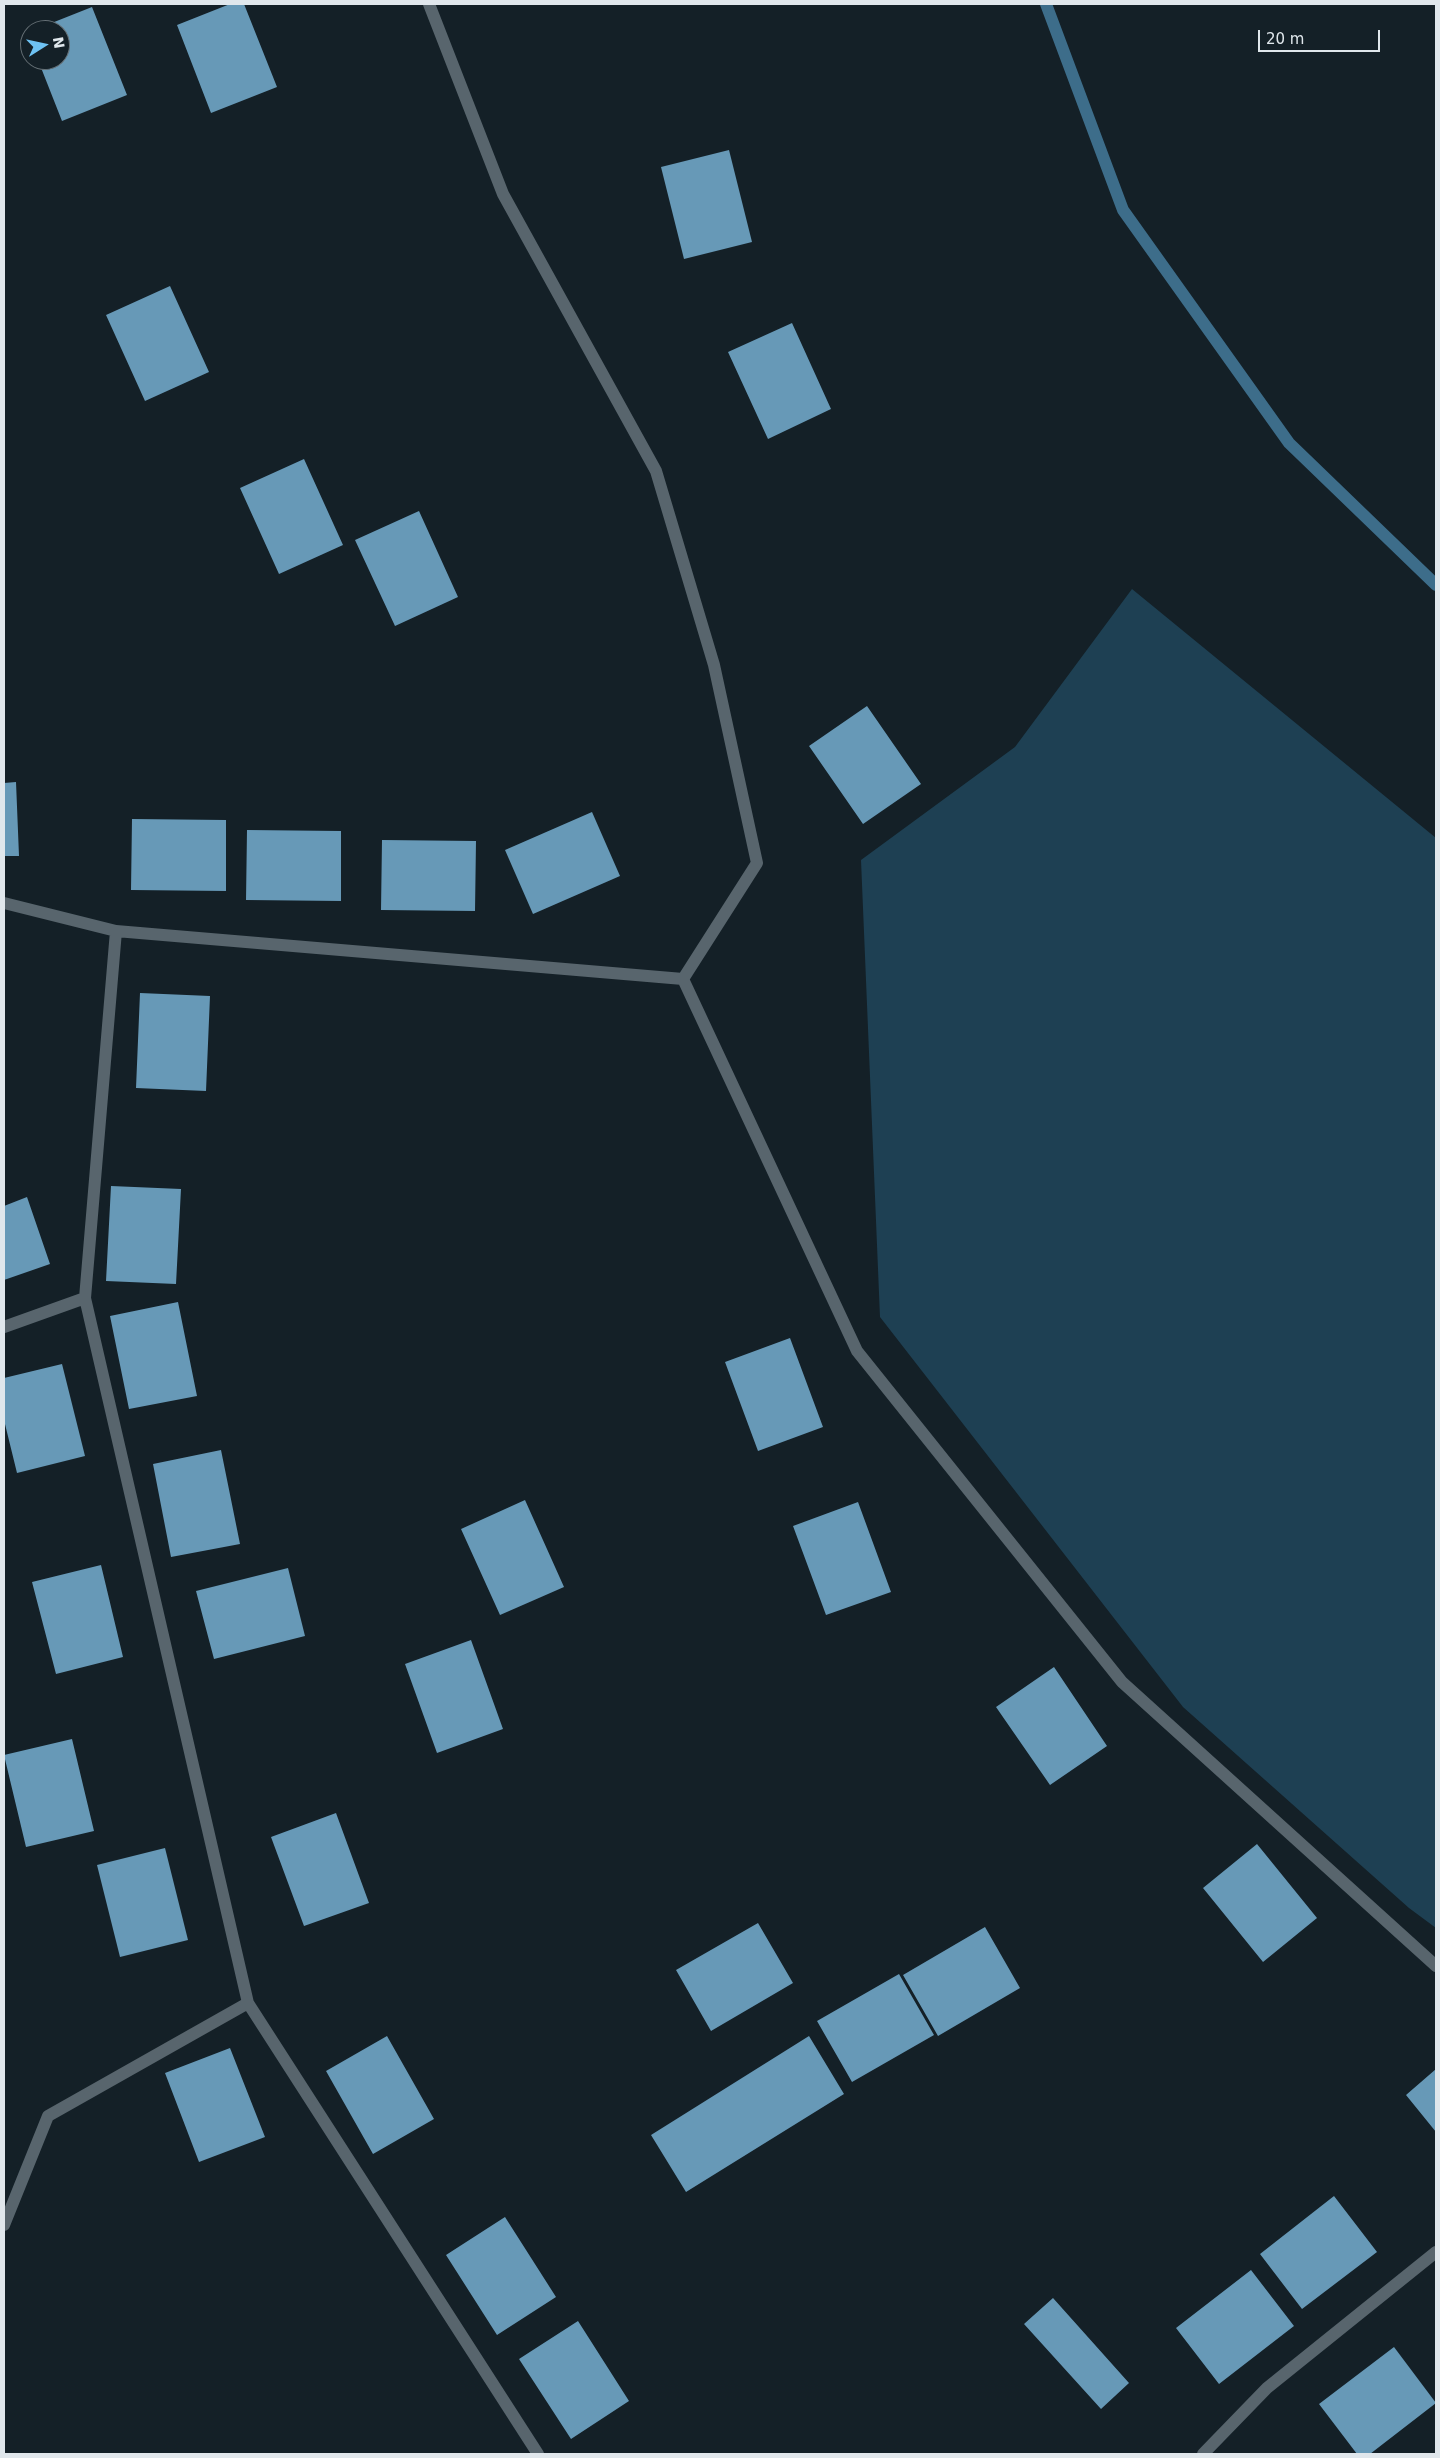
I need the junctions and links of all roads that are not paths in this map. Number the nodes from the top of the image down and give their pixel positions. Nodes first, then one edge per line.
1 (429, 4) edge
2 (4, 903) edge
3 (116, 931) junction
4 (683, 979) junction
5 (85, 1298) junction
6 (4, 1326) edge
7 (1436, 1966) edge
8 (248, 2003) junction
9 (4, 2225) edge
10 (1436, 2252) edge
11 (538, 2454) edge
12 (1203, 2454) edge

1 - 4 street
2 - 3 street
3 - 4 street
3 - 5 street
4 - 7 street
5 - 6 street
5 - 8 street
8 - 9 street
8 - 11 street
10 - 12 street

